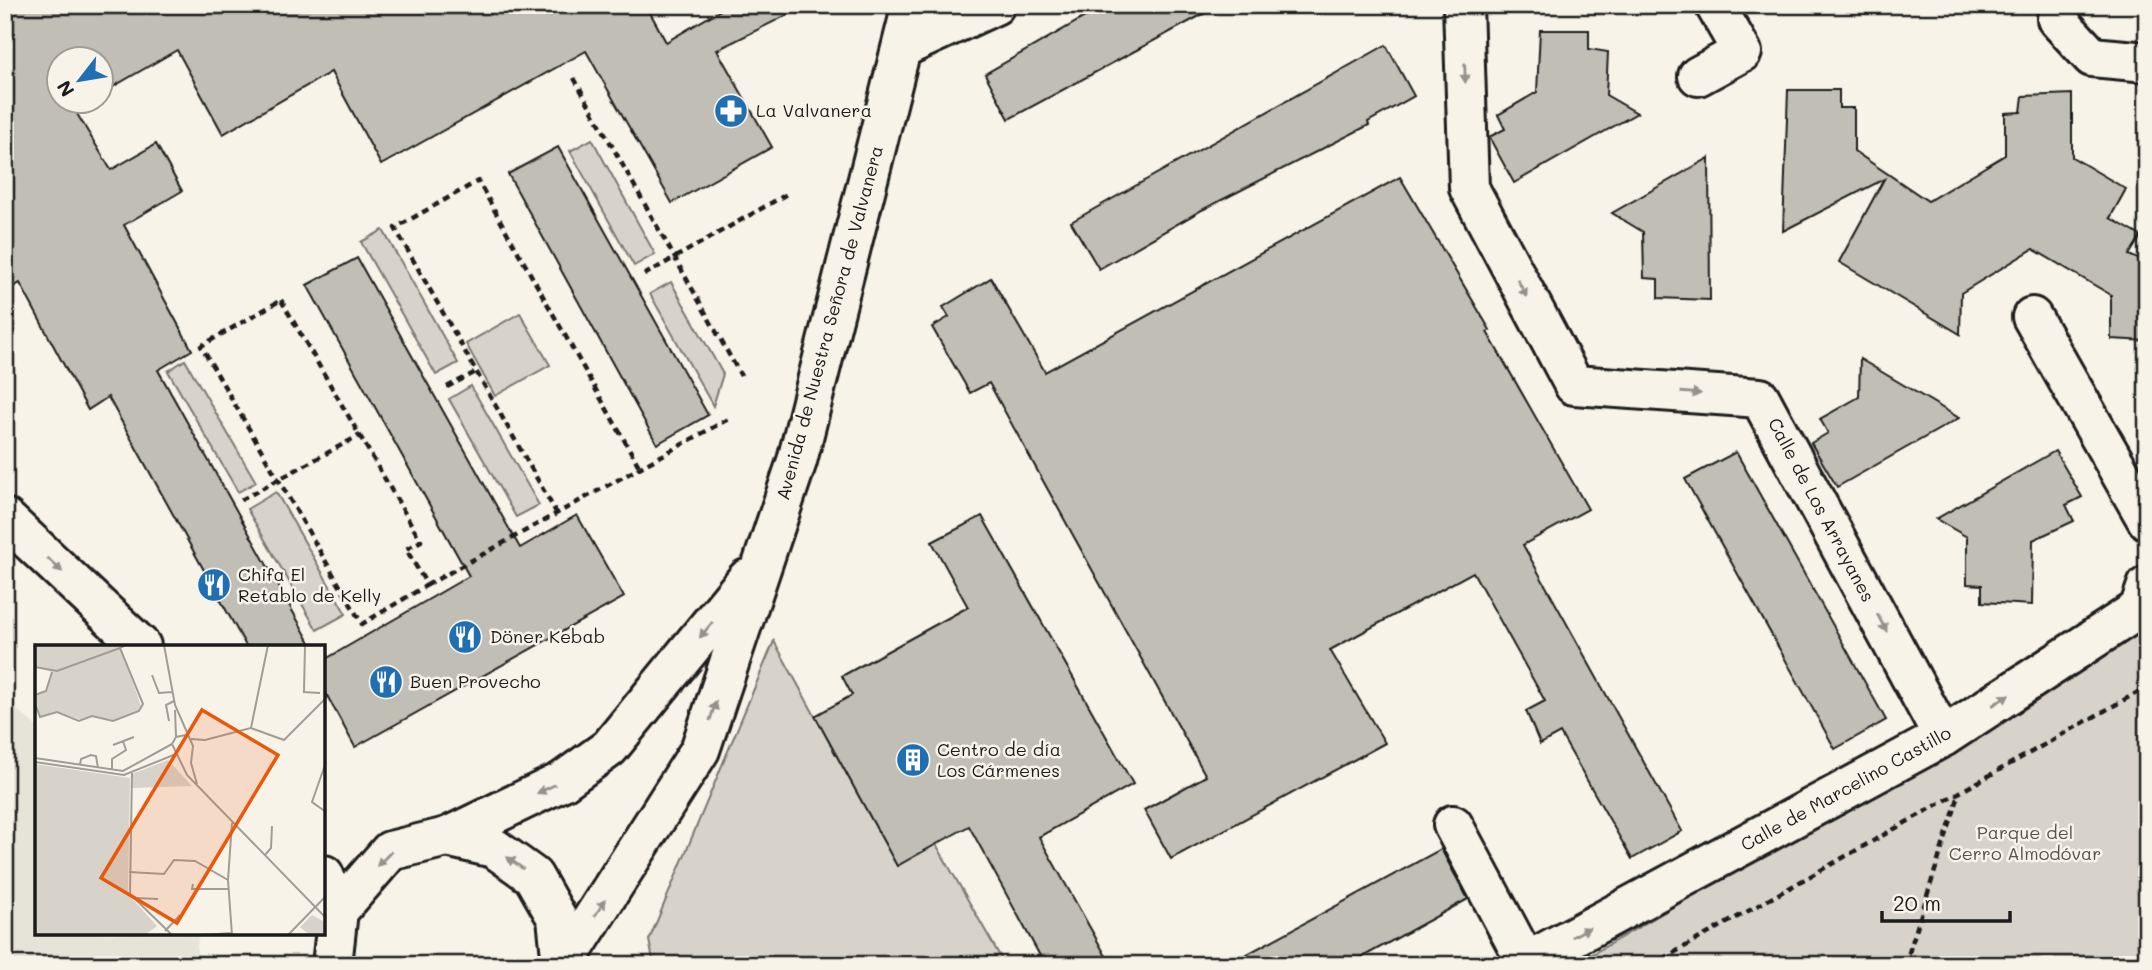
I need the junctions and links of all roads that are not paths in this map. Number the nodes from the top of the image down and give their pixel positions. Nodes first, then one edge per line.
1 (912, 5) edge
2 (995, 5) edge
3 (1463, 5) edge
4 (1715, 5) edge
5 (2057, 19) dead end
6 (902, 48) junction
7 (2147, 62) edge
8 (1698, 76) dead end
9 (2032, 317) dead end
10 (5, 518) edge
11 (2147, 520) edge
12 (764, 558) junction
13 (2147, 586) edge
14 (140, 645) edge
15 (1943, 737) junction
16 (1453, 825) dead end
17 (447, 838) junction
18 (326, 880) edge
19 (338, 911) junction
20 (1524, 963) edge
21 (332, 965) edge
22 (563, 965) edge

1 - 6 street, Avenida de Nuestra Señora de Valvanera
2 - 6 street
3 -> 15 street, Calle de Los Arrayanes
4 - 8 street
5 - 7 street
6 - 12 street, Avenida de Nuestra Señora de Valvanera
9 - 11 street
10 -> 14 street
12 -> 17 street, Avenida de Nuestra Señora de Valvanera
22 -> 12 street, Avenida de Nuestra Señora de Valvanera
15 -> 13 street, Calle de Marcelino Castillo
20 -> 15 street, Calle de Marcelino Castillo
16 - 20 street
17 -> 19 street
22 -> 17 street
18 - 19 street
19 - 21 street

